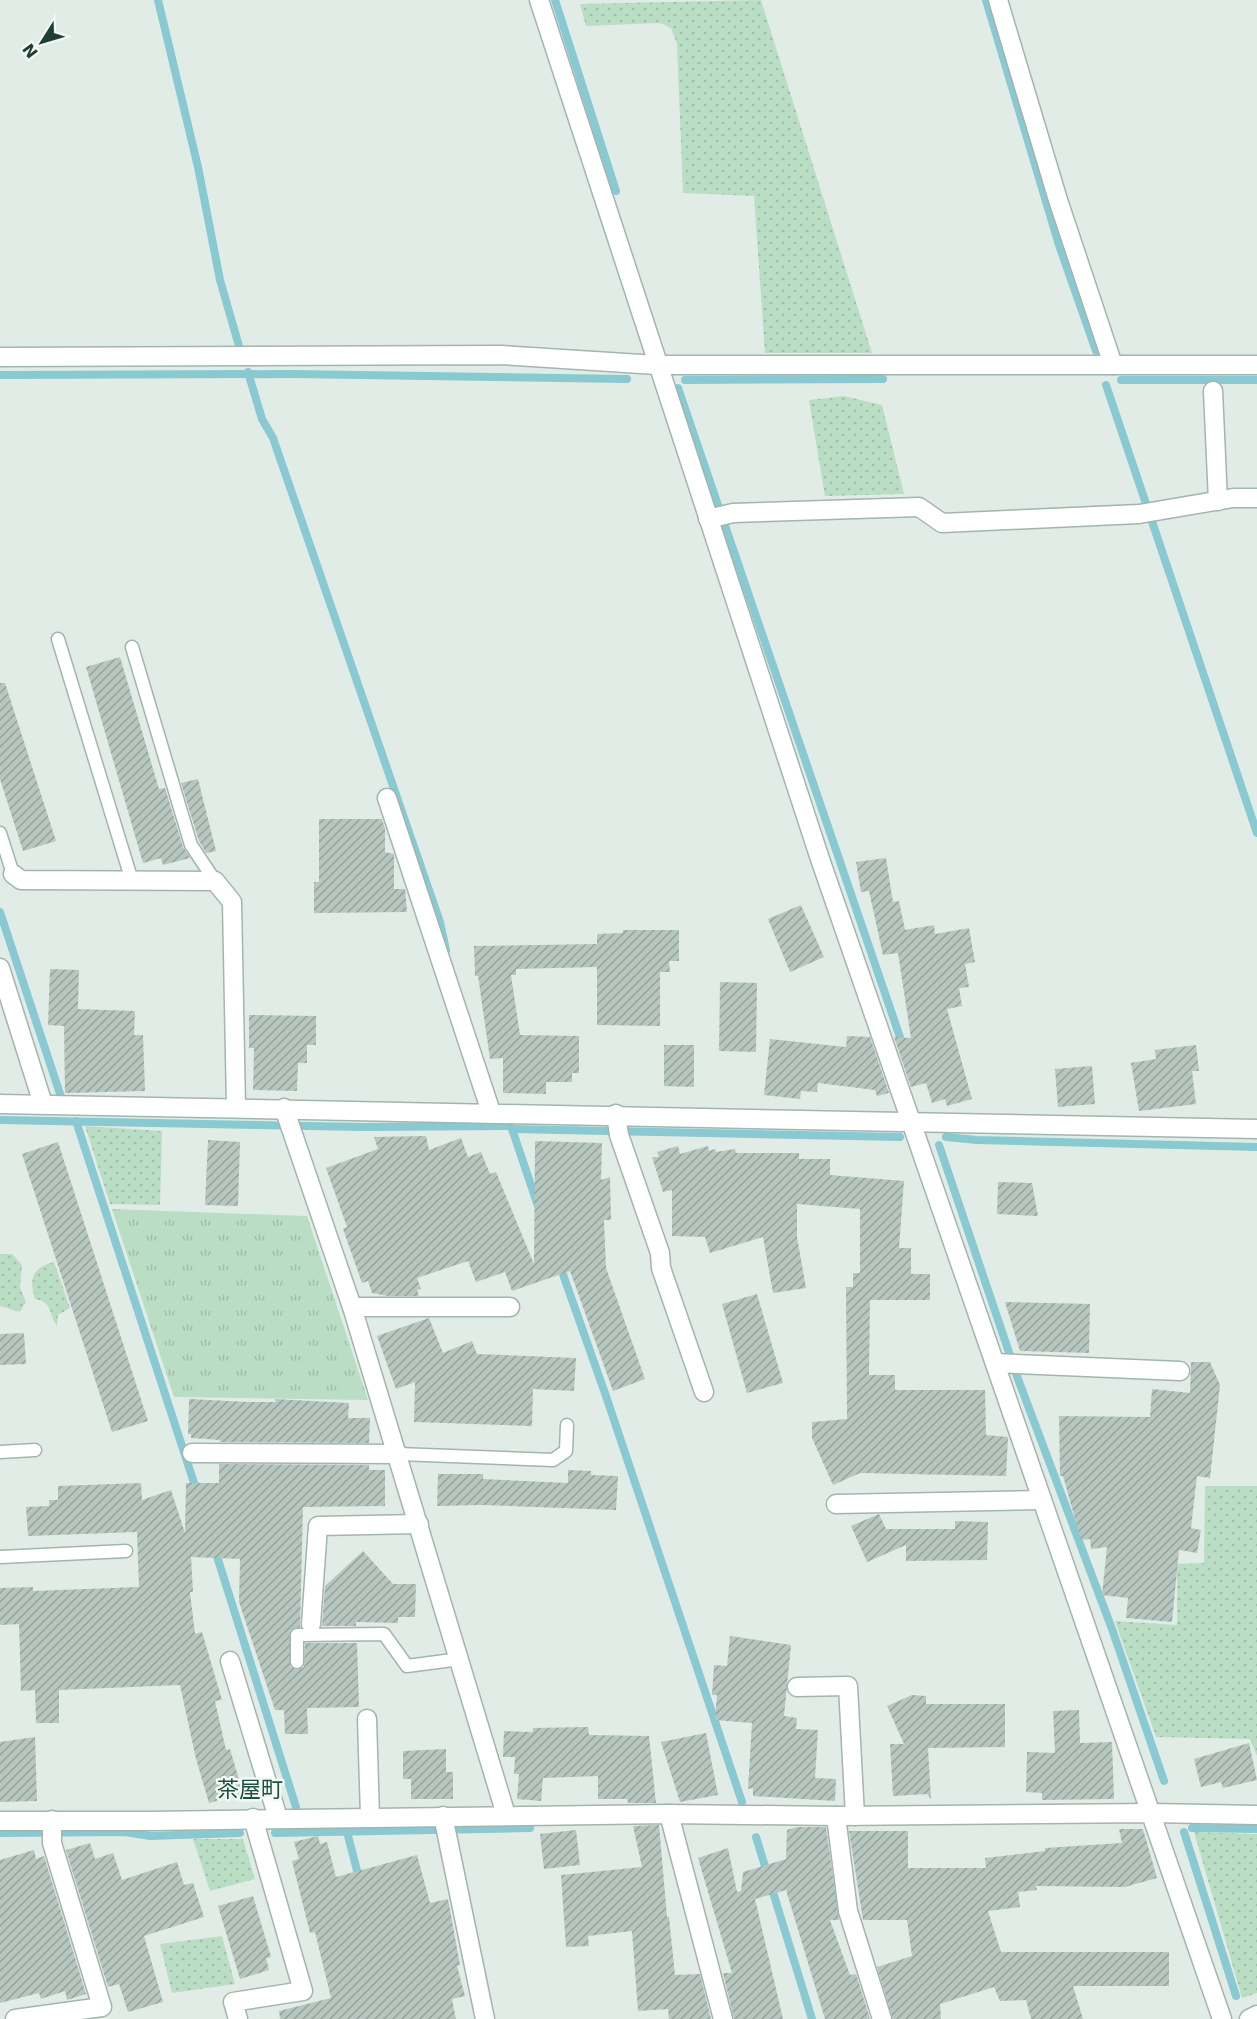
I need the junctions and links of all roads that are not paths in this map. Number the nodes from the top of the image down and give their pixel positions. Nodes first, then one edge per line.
1 (539, 0) edge
2 (998, 0) edge
3 (0, 357) edge
4 (657, 365) junction
5 (1113, 365) junction
6 (1257, 365) edge
7 (1213, 391) dead end
8 (1257, 498) edge
9 (1218, 501) junction
10 (719, 516) junction
11 (58, 639) dead end
12 (132, 647) dead end
13 (387, 798) dead end
14 (0, 833) edge
15 (13, 874) joint
16 (132, 881) junction
17 (216, 881) junction
18 (0, 968) edge
19 (0, 1104) edge
20 (57, 1104) junction
21 (236, 1107) junction
22 (499, 1112) junction
23 (287, 1119) junction
24 (911, 1120) junction
25 (618, 1125) junction
26 (1257, 1129) edge
27 (352, 1306) junction
28 (510, 1307) dead end
29 (1007, 1364) junction
30 (1180, 1371) dead end
31 (704, 1392) dead end
32 (567, 1425) dead end
33 (35, 1450) dead end
34 (0, 1452) edge
35 (192, 1453) dead end
36 (398, 1454) junction
37 (1042, 1500) junction
38 (837, 1504) dead end
39 (419, 1524) junction
40 (126, 1551) dead end
41 (0, 1557) edge
42 (311, 1624) dead end
43 (460, 1659) junction
44 (230, 1661) dead end
45 (297, 1662) dead end
46 (797, 1687) dead end
47 (367, 1719) dead end
48 (1152, 1813) junction
49 (669, 1814) junction
50 (506, 1815) junction
51 (1257, 1815) edge
52 (836, 1816) junction
53 (855, 1816) junction
54 (370, 1817) junction
55 (253, 1818) junction
56 (278, 1818) junction
57 (0, 1821) edge
58 (445, 1825) junction
59 (52, 1828) junction
60 (1257, 2015) edge
61 (15, 2019) edge
62 (237, 2019) edge
63 (485, 2019) edge
64 (723, 2019) edge
65 (882, 2019) edge
66 (1222, 2019) edge
67 (1249, 2019) edge

1 - 4 street
2 - 5 street
3 - 4 street
4 - 5 street
4 - 10 street
5 - 6 street
7 - 9 street
8 - 9 street
9 - 10 street
10 - 24 street
11 - 16 lane
12 - 17 lane
13 - 22 street
14 - 15 lane
15 - 16 street
16 - 17 street
17 - 21 street
18 - 20 street
19 - 20 street
20 - 21 street
21 - 23 street
22 - 23 street
22 - 25 street
23 - 27 street
24 - 25 street
24 - 26 street
24 - 29 street
25 - 31 street
27 - 28 street
27 - 36 street
29 - 30 street
29 - 37 street
32 - 36 lane
33 - 34 lane
35 - 36 street
36 - 39 street
37 - 38 street
37 - 48 street
39 - 42 street
39 - 43 street
40 - 41 lane
43 - 45 lane
43 - 50 street
44 - 56 street
46 - 53 street
47 - 54 street
48 - 51 street
48 - 53 street
48 - 66 street
49 - 50 street
49 - 52 street
49 - 64 street
50 - 58 street
52 - 53 street
52 - 65 street
54 - 56 street
54 - 58 street
55 - 56 street
55 - 59 street
55 - 62 street
57 - 59 street
58 - 63 street
59 - 61 street
60 - 67 street

